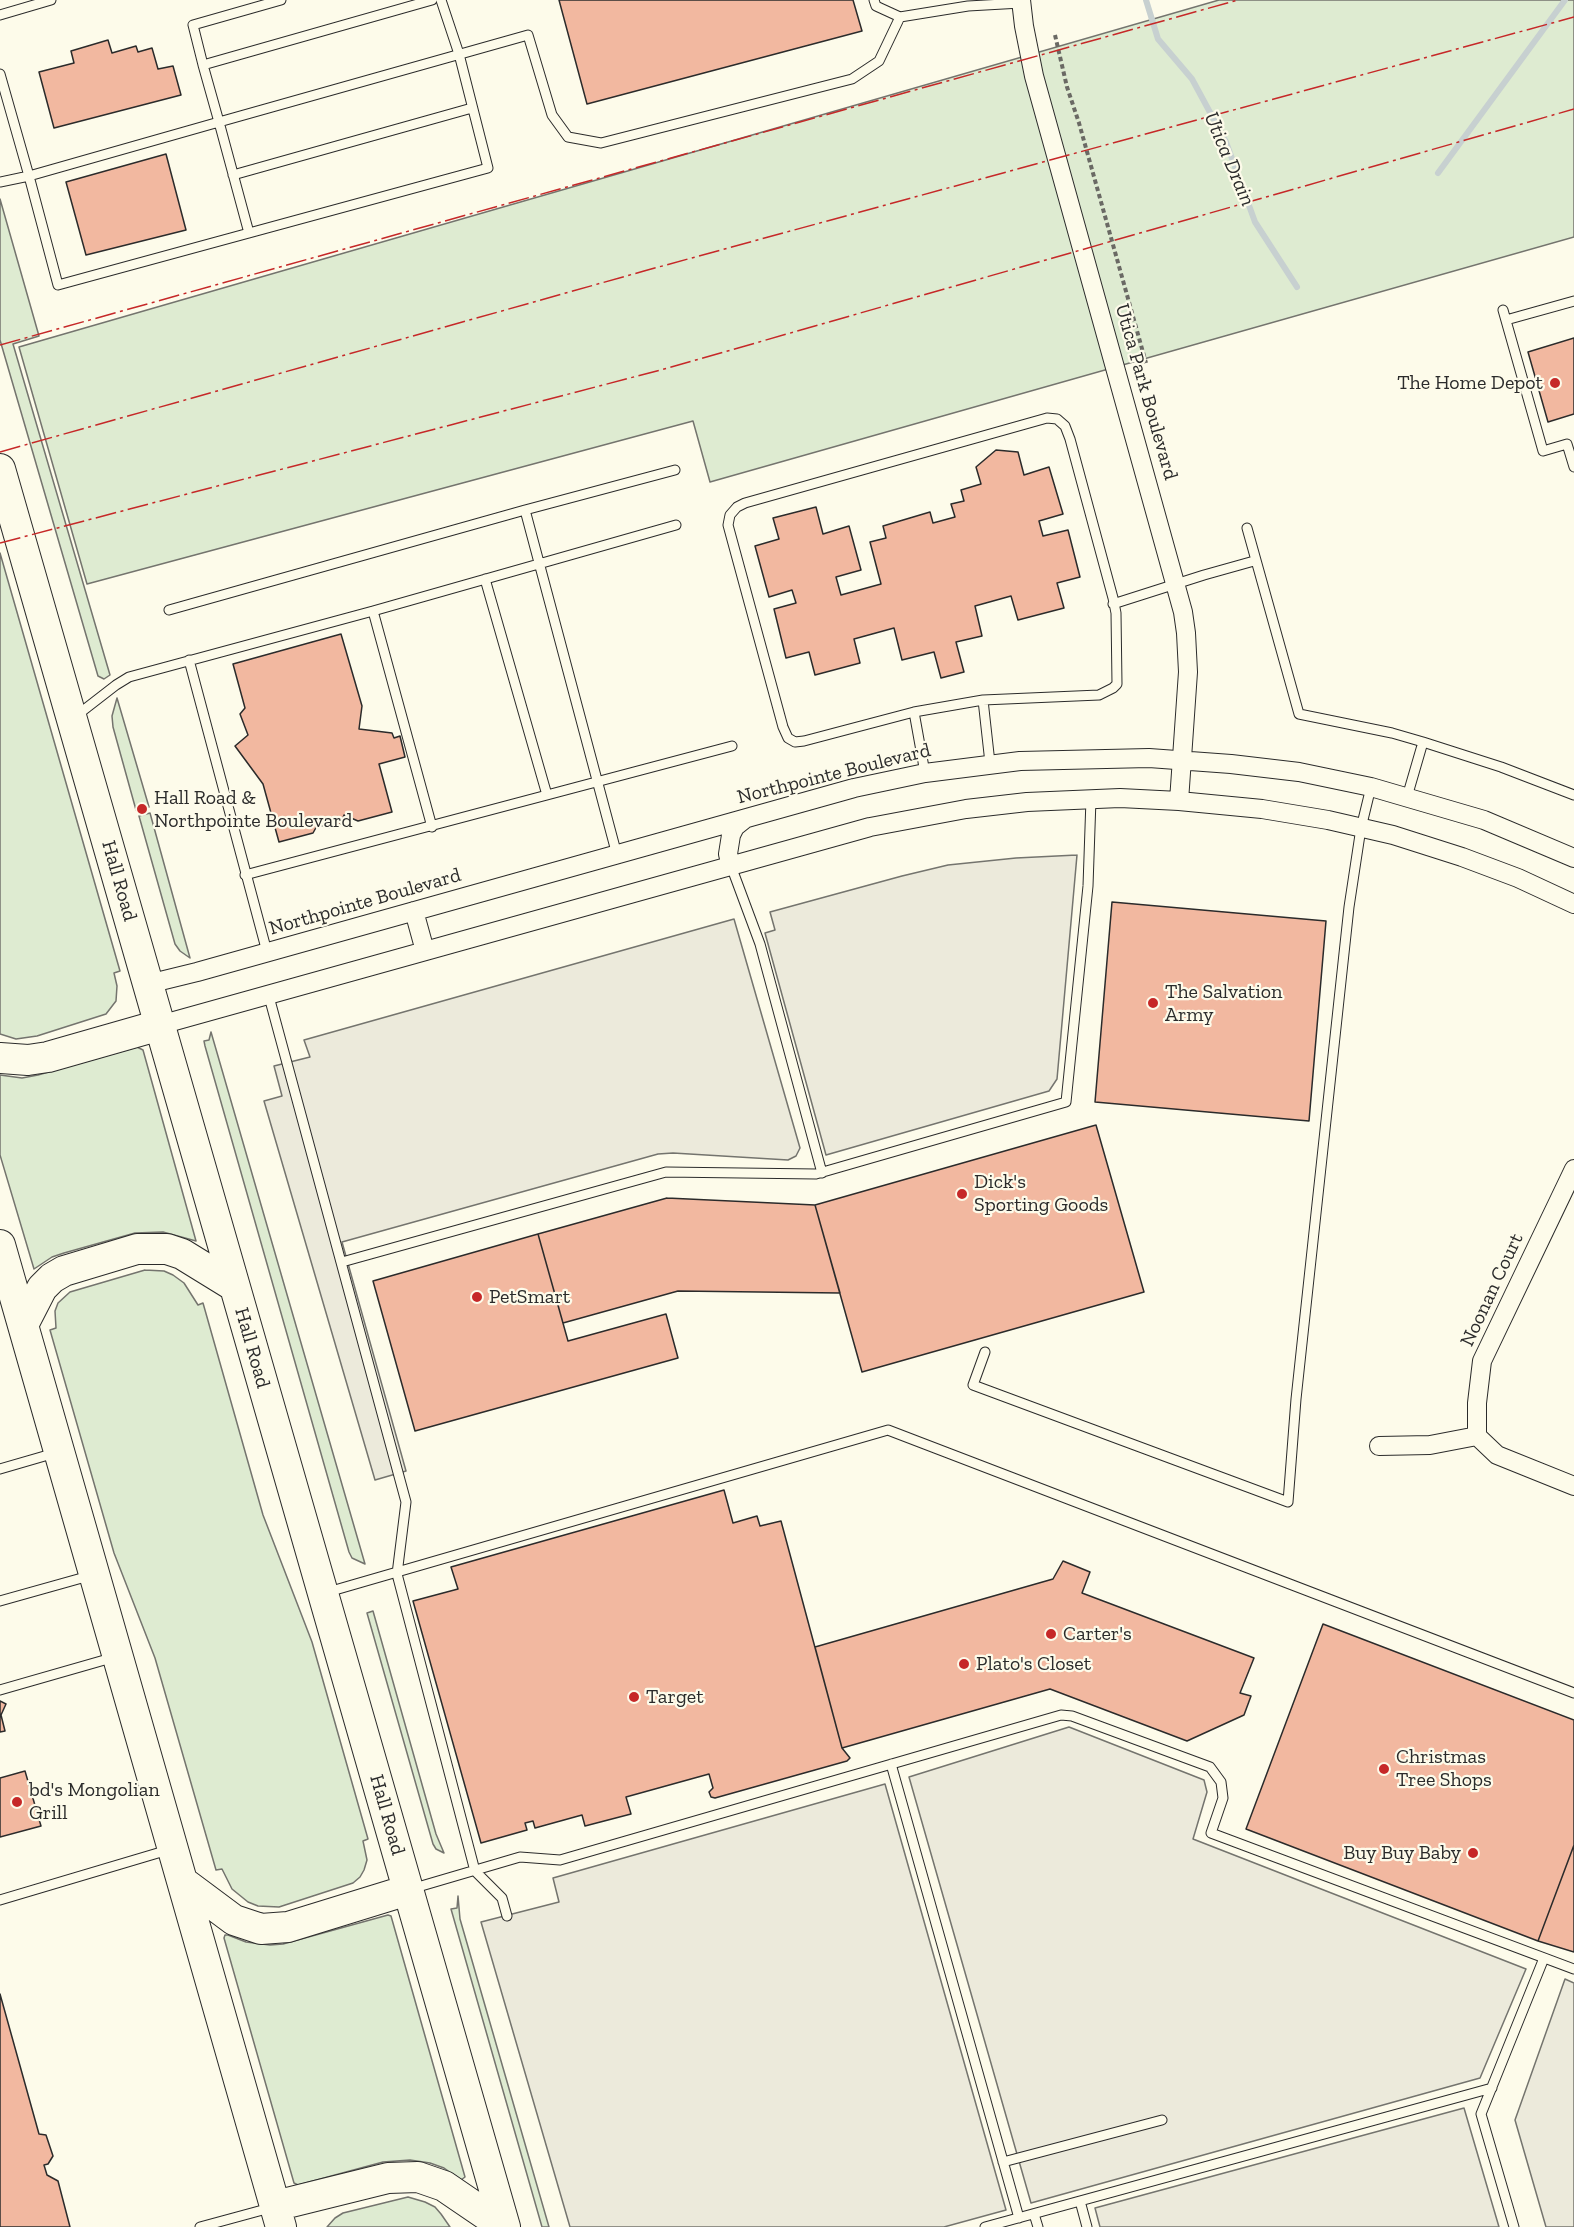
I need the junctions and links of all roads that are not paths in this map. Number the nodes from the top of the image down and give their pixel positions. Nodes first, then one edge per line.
1 (51, 0) edge
2 (281, 0) edge
3 (432, 0) edge
4 (441, 0) edge
5 (874, 0) edge
6 (1021, 1) edge
7 (0, 15) edge
8 (900, 17) junction
9 (459, 54) junction
10 (203, 65) junction
11 (0, 74) edge
12 (472, 108) junction
13 (219, 122) junction
14 (233, 175) junction
15 (29, 176) junction
16 (0, 182) edge
17 (249, 232) junction
18 (1574, 301) edge
19 (1574, 467) edge
20 (0, 469) edge
21 (675, 470) dead end
22 (525, 510) junction
23 (676, 525) dead end
24 (1247, 528) dead end
25 (1254, 561) junction
26 (539, 563) junction
27 (485, 579) junction
28 (1177, 584) junction
29 (1113, 604) junction
30 (169, 610) dead end
31 (373, 611) junction
32 (189, 660) junction
33 (983, 700) junction
34 (914, 712) junction
35 (73, 719) junction
36 (1423, 742) junction
37 (732, 746) dead end
38 (1183, 760) junction
39 (990, 763) junction
40 (925, 773) junction
41 (596, 780) junction
42 (1371, 787) junction
43 (547, 795) junction
44 (1574, 795) edge
45 (1407, 796) junction
46 (1091, 799) junction
47 (1179, 801) junction
48 (745, 819) junction
49 (432, 826) junction
50 (1361, 828) junction
51 (617, 855) junction
52 (1574, 858) edge
53 (731, 866) junction
54 (245, 875) junction
55 (1574, 904) edge
56 (414, 911) junction
57 (425, 951) junction
58 (267, 952) junction
59 (148, 984) junction
60 (268, 993) junction
61 (160, 1025) junction
62 (0, 1058) edge
63 (1574, 1168) edge
64 (822, 1173) junction
65 (0, 1245) edge
66 (342, 1262) junction
67 (234, 1286) junction
68 (23, 1325) junction
69 (985, 1352) dead end
70 (1477, 1437) junction
71 (1380, 1446) dead end
72 (59, 1452) junction
73 (0, 1469) edge
74 (1574, 1486) edge
75 (397, 1574) junction
76 (95, 1575) junction
77 (323, 1593) junction
78 (0, 1601) edge
79 (118, 1656) junction
80 (0, 1690) edge
81 (1574, 1693) edge
82 (891, 1764) junction
83 (173, 1849) junction
84 (476, 1871) junction
85 (183, 1882) junction
86 (408, 1890) junction
87 (0, 1900) edge
88 (507, 1916) dead end
89 (1544, 1958) junction
90 (1574, 1969) edge
91 (1492, 2088) junction
92 (1162, 2120) dead end
93 (1003, 2162) junction
94 (1080, 2201) junction
95 (1034, 2214) junction
96 (278, 2217) edge
97 (1019, 2218) junction
98 (200, 2227) edge
99 (505, 2227) edge
100 (985, 2227) edge
101 (1038, 2227) edge
102 (1087, 2227) edge
103 (1514, 2227) edge

1 - 7 lane
2 - 10 lane
3 - 10 lane
4 - 9 lane
5 - 8 lane
6 - 8 lane
6 - 28 street, Utica Park Boulevard
8 - 9 lane
9 - 12 lane
9 - 13 lane
10 - 13 lane
11 - 15 lane
12 - 14 lane
12 - 17 lane
13 - 14 lane
13 - 15 lane
14 - 17 lane
15 - 16 lane
15 - 17 lane
18 - 19 lane
20 - 35 highway, Hall Road
21 - 22 lane
22 - 26 lane
22 - 30 lane
23 - 26 lane
24 - 25 lane
25 - 28 lane
25 - 36 lane
26 - 27 lane
26 - 41 lane
27 - 31 lane
27 - 43 lane
28 - 29 lane
28 - 38 street, Utica Park Boulevard
29 - 33 lane
29 - 34 lane
31 - 32 lane
31 - 49 lane
32 - 35 lane
32 - 54 lane
33 - 34 lane
33 - 39 lane
34 - 40 lane
35 - 59 highway, Hall Road
36 - 44 lane
36 - 45 lane
37 - 41 lane
38 - 39 street, Northpointe Boulevard
38 - 42 street, Northpointe Boulevard
38 - 47 street, Utica Park Boulevard
39 - 40 street, Northpointe Boulevard
40 - 48 street, Northpointe Boulevard
41 - 43 lane
41 - 51 lane
42 - 45 street, Northpointe Boulevard
42 - 50 lane
43 - 49 lane
45 - 52 street, Northpointe Boulevard
46 - 47 street
46 - 53 street
46 - 64 lane
47 - 50 street
48 - 51 street, Northpointe Boulevard
48 - 53 street
49 - 54 lane
50 - 55 street
50 - 69 lane
51 - 56 street, Northpointe Boulevard
53 - 57 street
53 - 64 lane
54 - 58 lane
56 - 57 street
56 - 58 street, Northpointe Boulevard
57 - 60 street
58 - 59 street, Northpointe Boulevard
59 - 61 highway, Hall Road
60 - 61 street
60 - 66 lane
61 - 62 highway
61 - 67 highway, Hall Road
63 - 70 street, Noonan Court
64 - 66 lane
65 - 68 highway
66 - 75 lane
67 - 68 highway
67 - 77 highway, Hall Road
68 - 72 highway
70 - 71 street
70 - 74 street
72 - 73 lane
72 - 76 highway
75 - 77 lane
75 - 81 lane
75 - 84 lane
76 - 78 lane
76 - 79 highway
77 - 86 highway, Hall Road
79 - 80 lane
79 - 83 highway
82 - 84 lane
82 - 89 lane
82 - 93 lane
83 - 85 highway
83 - 87 lane
84 - 86 lane
84 - 88 lane
85 - 86 highway
85 - 96 highway
86 - 99 highway, Hall Road
89 - 90 lane
89 - 91 lane
91 - 94 lane
91 - 103 lane
92 - 93 lane
93 - 97 lane
94 - 95 lane
94 - 102 lane
95 - 97 lane
95 - 101 lane
96 - 98 lane
96 - 99 highway
97 - 100 lane

